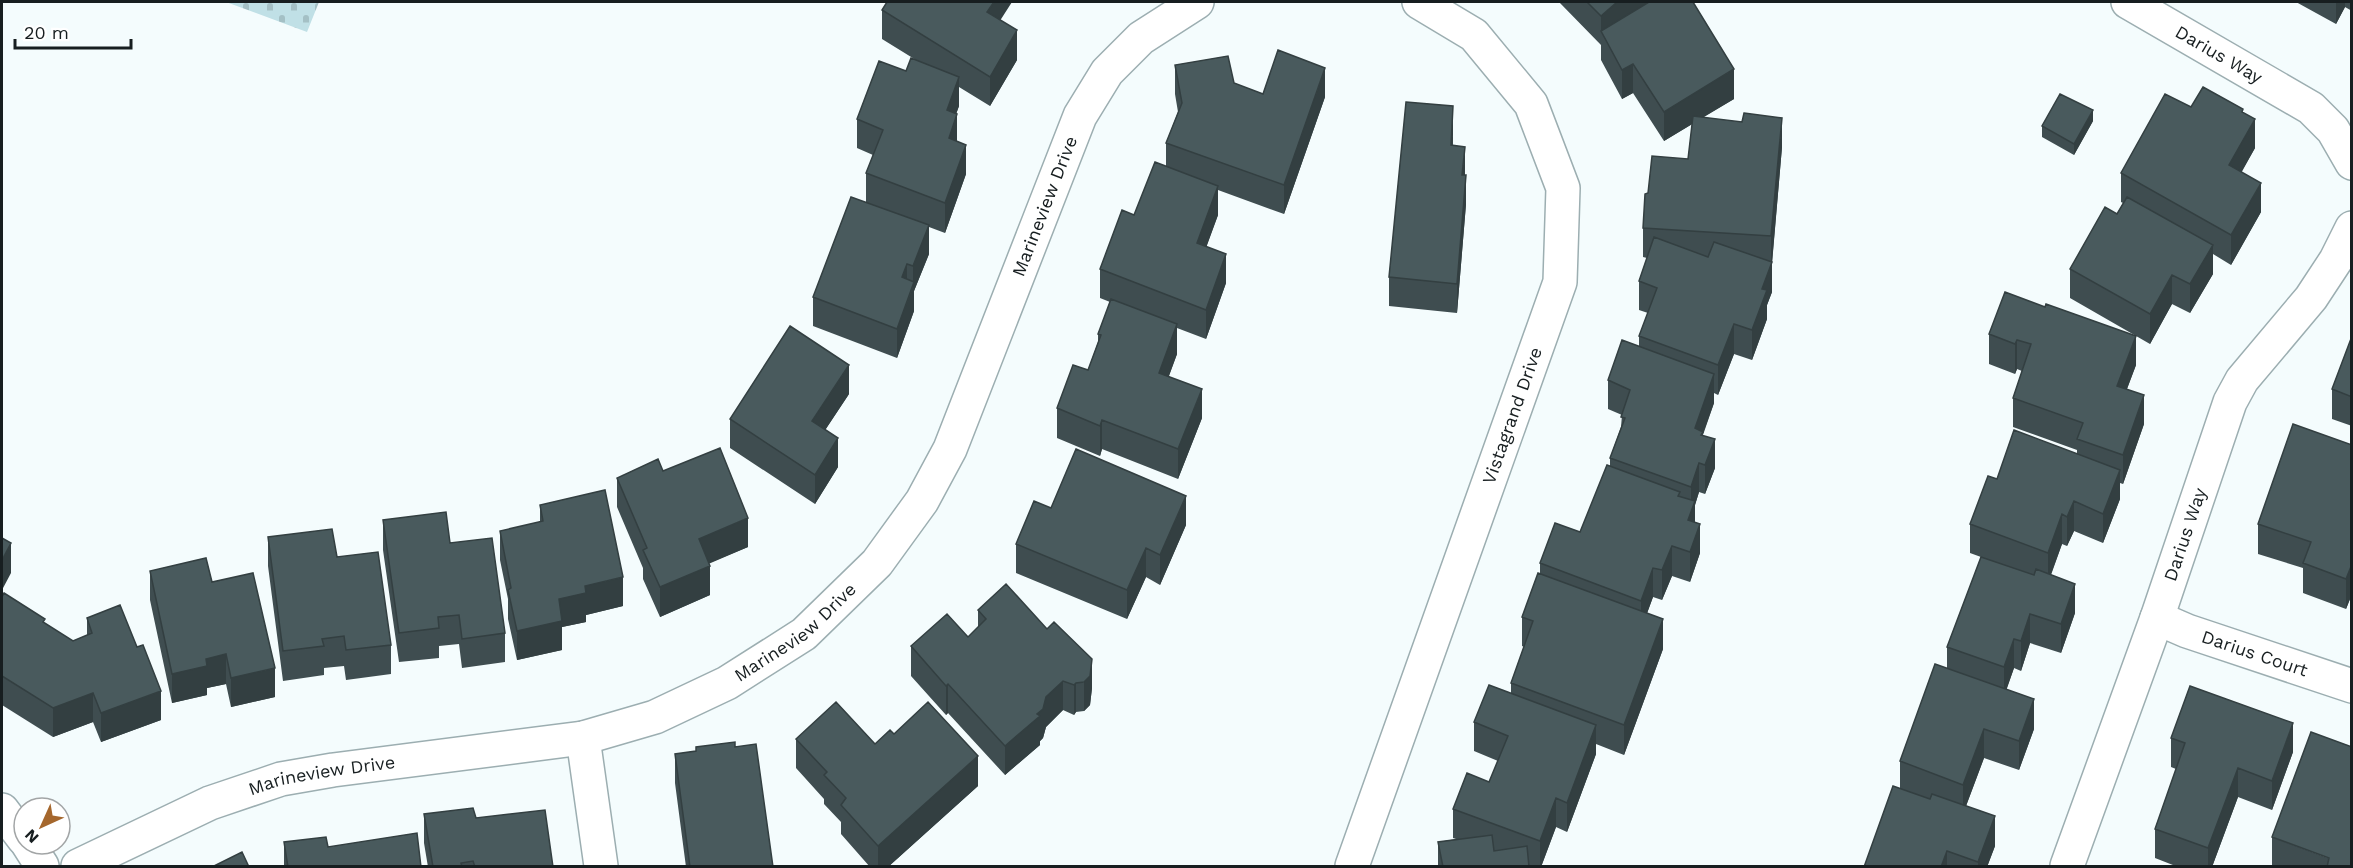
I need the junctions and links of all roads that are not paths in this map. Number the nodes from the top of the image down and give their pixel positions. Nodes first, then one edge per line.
1 (1197, 2) edge
2 (1419, 2) edge
3 (2128, 2) edge
4 (2352, 163) edge
5 (2352, 228) edge
6 (2157, 618) junction
7 (2352, 686) edge
8 (583, 738) junction
9 (2, 810) edge
10 (12, 823) edge
11 (78, 867) edge
12 (601, 867) edge
13 (1352, 867) edge
14 (2067, 867) edge

1 - 8 street, Marineview Drive
2 - 13 street, Vistagrand Drive
3 - 4 street, Darius Way
5 - 6 street, Darius Way
6 - 7 street, Darius Court
6 - 14 street, Darius Way
8 - 11 street, Marineview Drive
8 - 12 street
9 - 10 street

